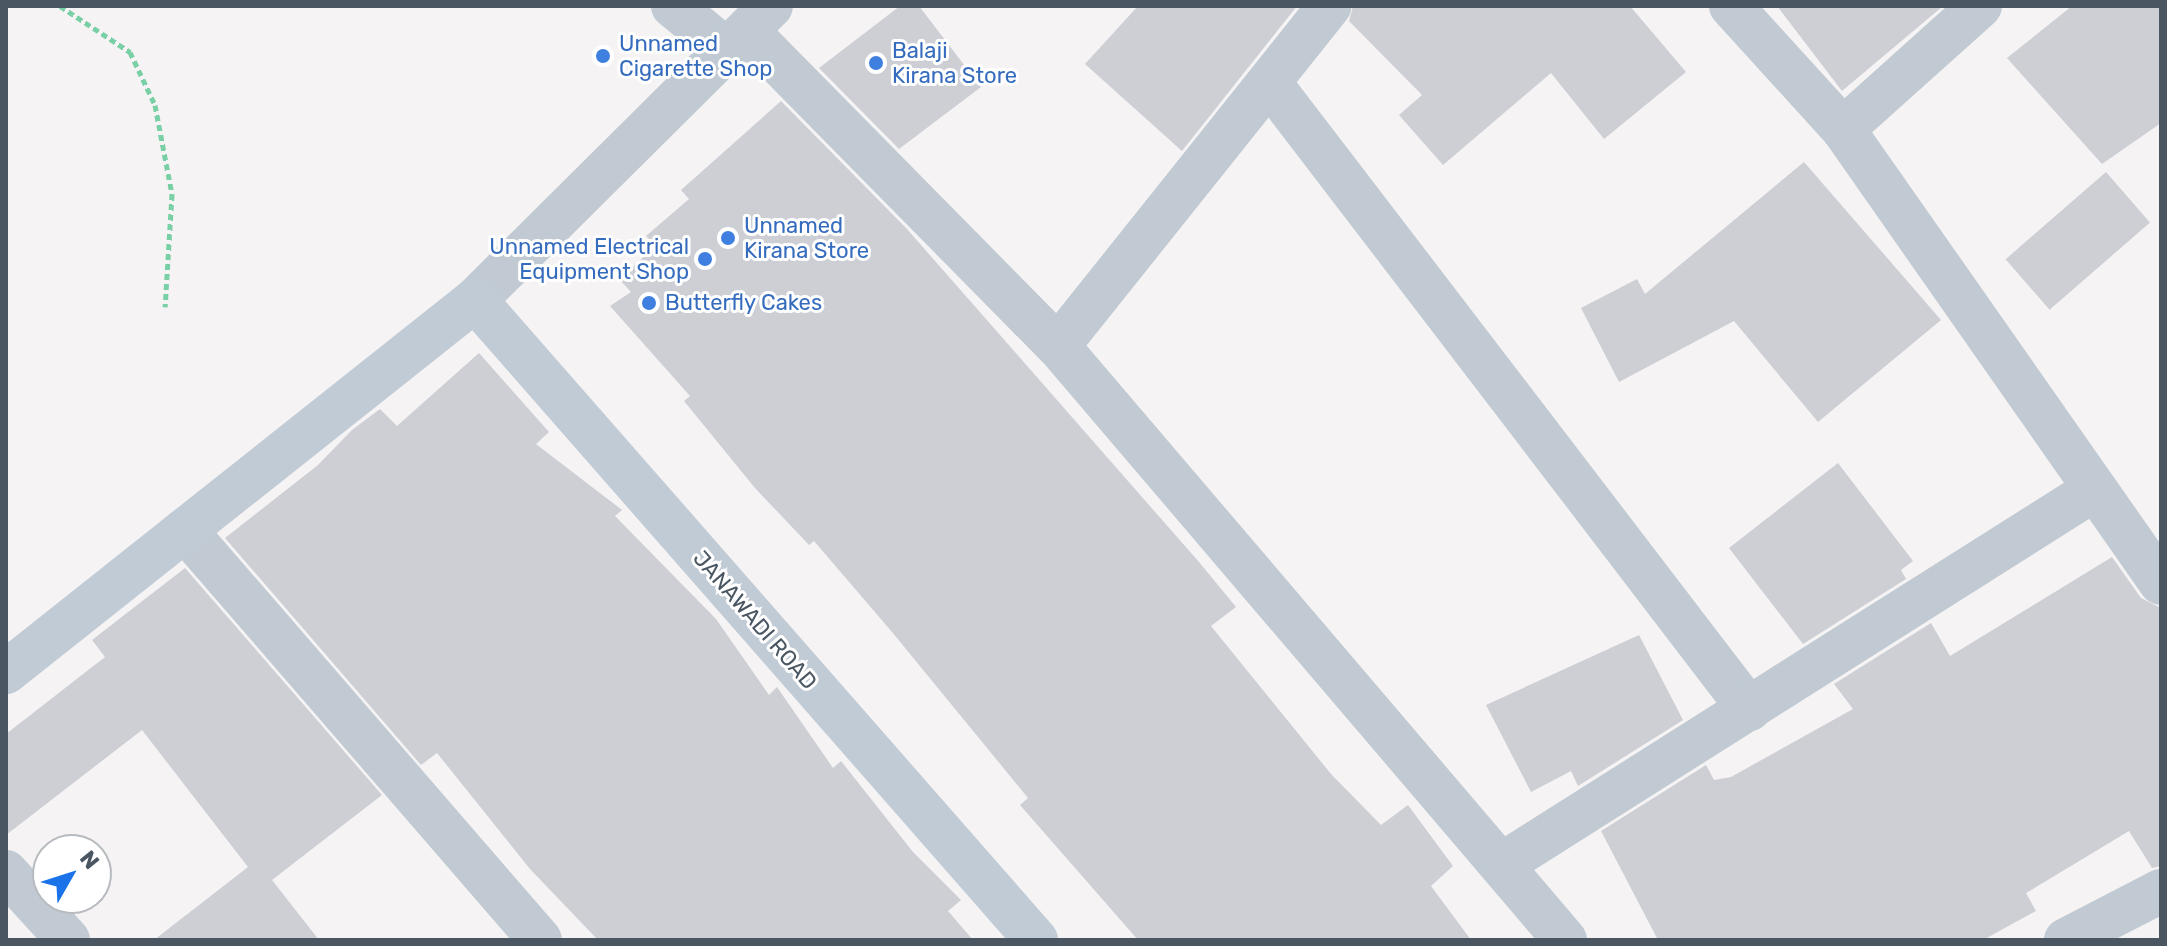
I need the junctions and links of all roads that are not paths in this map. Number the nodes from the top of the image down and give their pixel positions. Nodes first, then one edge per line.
1 (673, 6) edge
2 (1329, 6) edge
3 (1731, 6) edge
4 (1980, 6) edge
5 (749, 30) edge
6 (1269, 82) junction
7 (1843, 129) junction
8 (475, 300) junction
9 (1058, 346) junction
10 (2092, 491) junction
11 (185, 530) junction
12 (2161, 583) edge
13 (6, 672) edge
14 (1749, 709) junction
15 (1504, 863) junction
16 (6, 872) edge
17 (2161, 891) edge
18 (68, 940) edge
19 (540, 940) edge
20 (1036, 940) edge
21 (1565, 940) edge
22 (2066, 940) edge

1 - 5 street
2 - 6 street
3 - 7 street
4 - 7 street
5 - 8 street
5 - 9 street
6 - 9 street
6 - 14 street
7 - 10 street
8 - 11 street
8 - 20 street, JANAWADI ROAD
9 - 15 street
10 - 12 street
10 - 14 street
11 - 13 street
11 - 19 street
14 - 15 street
15 - 21 street
16 - 18 street
17 - 22 street

